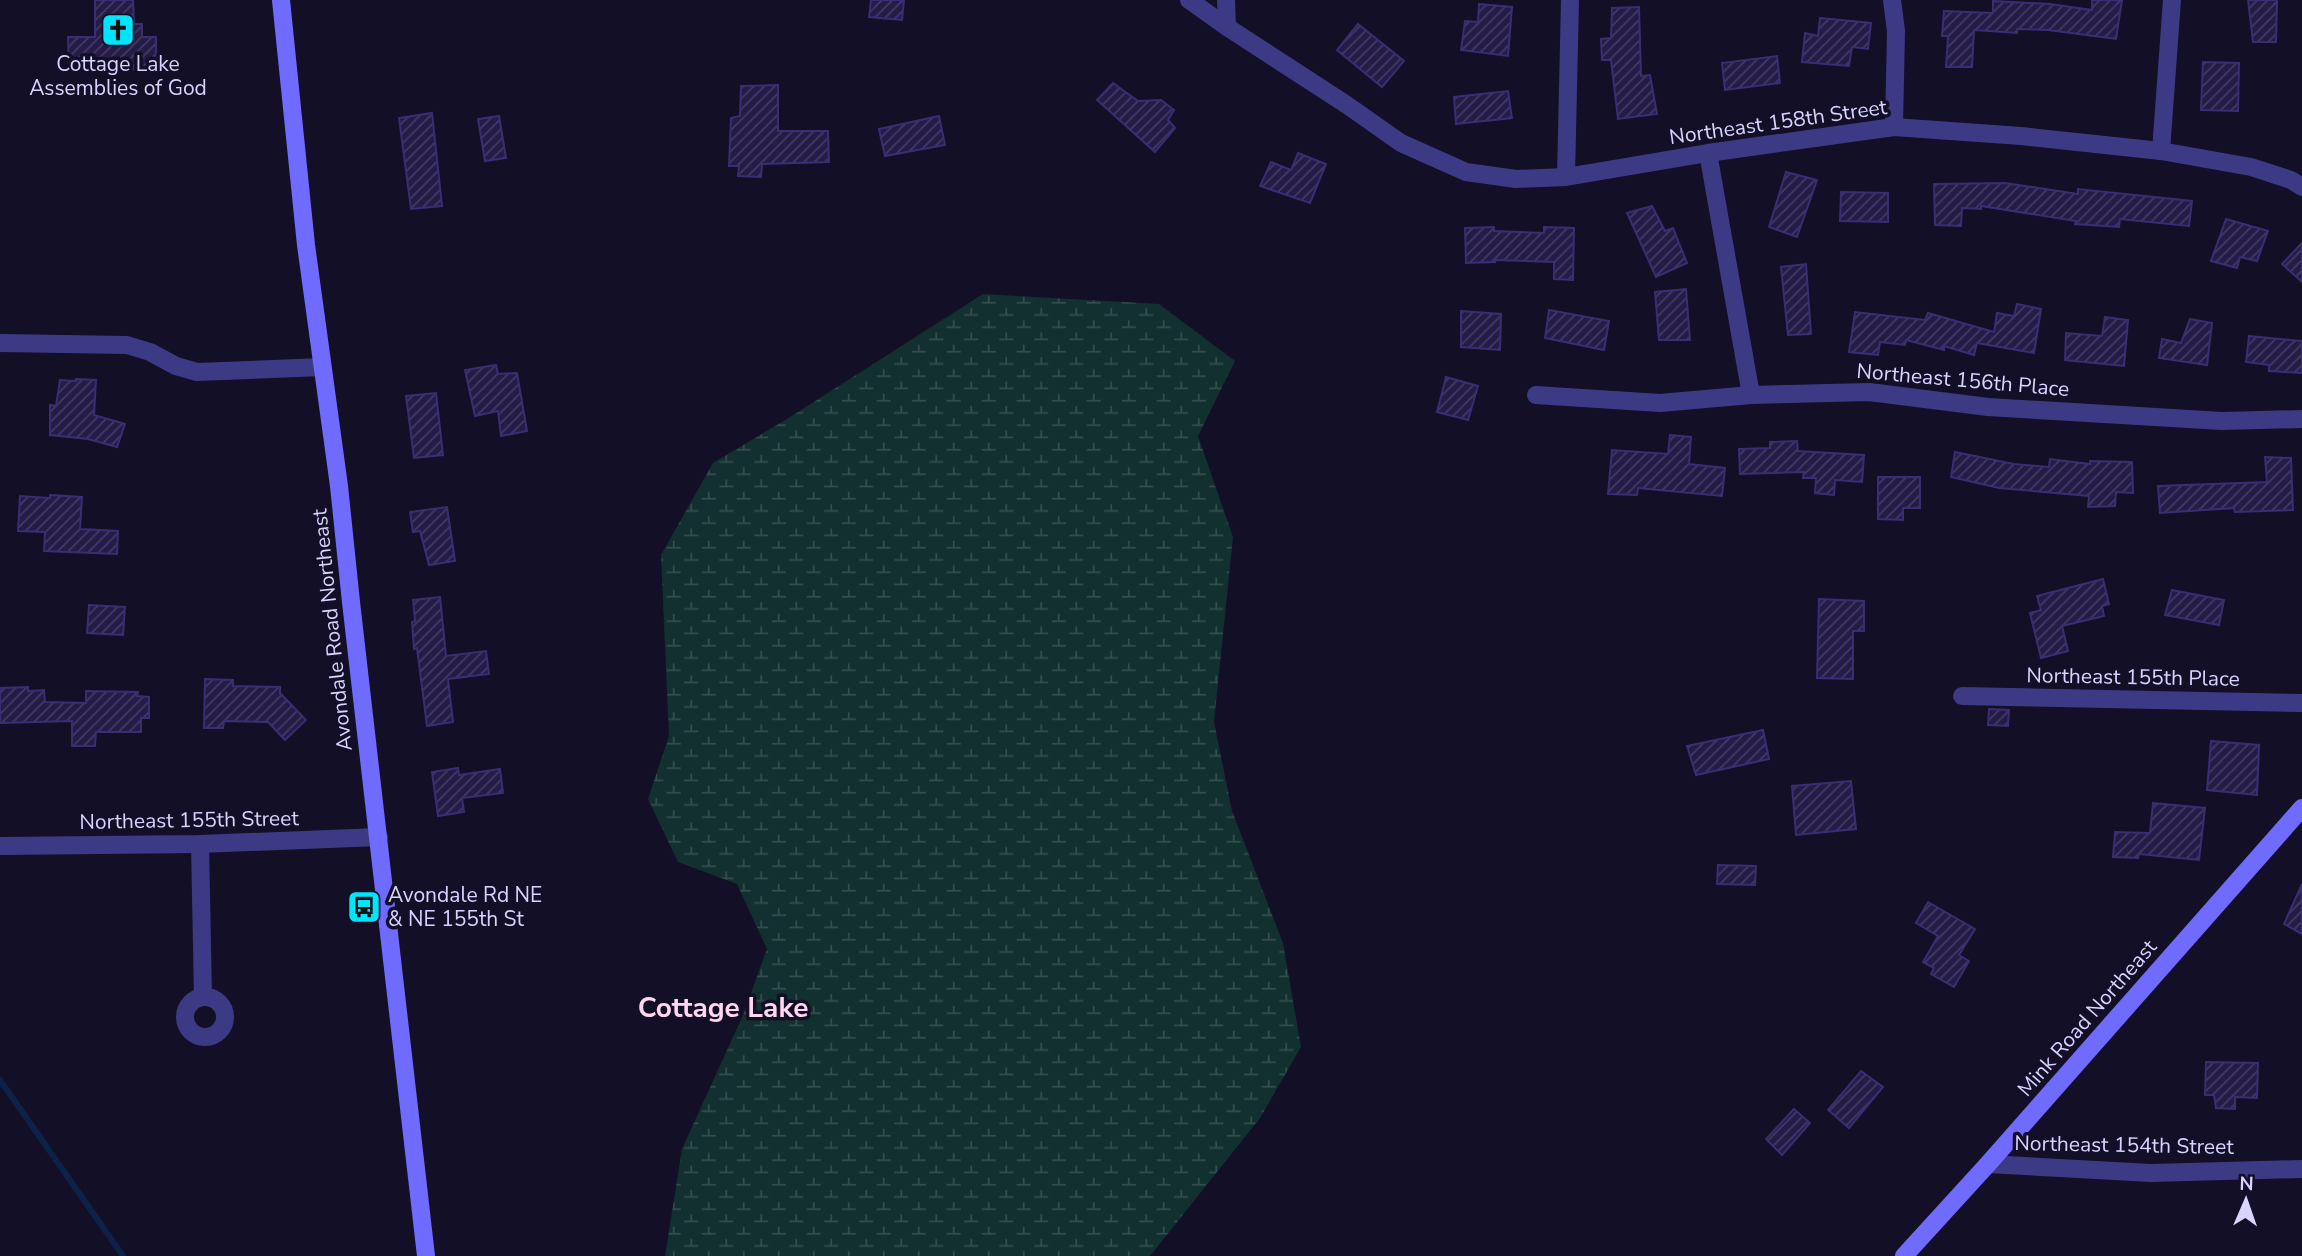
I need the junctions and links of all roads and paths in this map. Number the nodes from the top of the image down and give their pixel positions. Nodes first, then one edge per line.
1 (281, 0) edge
2 (1189, 0) edge
3 (1226, 0) edge
4 (1570, 0) edge
5 (1892, 0) edge
6 (2172, 0) edge
7 (1227, 27) junction
8 (1894, 127) junction
9 (2161, 151) junction
10 (1708, 153) junction
11 (1566, 177) junction
12 (2302, 187) edge
13 (0, 343) edge
14 (322, 367) junction
15 (1536, 395) dead end
16 (1751, 395) junction
17 (2302, 419) edge
18 (1962, 696) dead end
19 (2302, 703) edge
20 (2302, 808) edge
21 (379, 837) junction
22 (200, 844) junction
23 (0, 846) edge
24 (203, 997) dead end
25 (1988, 1164) junction
26 (2299, 1173) edge
27 (426, 1256) edge
28 (1904, 1256) edge

1 - 14 main road, Avondale Road Northeast
2 - 7 street, Northeast 158th Street
3 - 7 street
4 - 11 street
5 - 8 street
6 - 9 street
7 - 11 street, Northeast 158th Street
8 - 9 street, Northeast 158th Street
8 - 10 street, Northeast 158th Street
9 - 12 street, Northeast 158th Street
10 - 11 street, Northeast 158th Street
10 - 16 street
13 - 14 street
14 - 21 main road, Avondale Road Northeast
15 - 16 street, Northeast 156th Place
16 - 17 street, Northeast 156th Place
18 - 19 street, Northeast 155th Place
20 - 25 main road, Mink Road Northeast
21 - 22 street, Northeast 155th Street
21 - 27 main road, Avondale Road Northeast
22 - 23 street, Northeast 155th Street
22 - 24 street
25 - 26 street, Northeast 154th Street
25 - 28 main road, Mink Road Northeast

